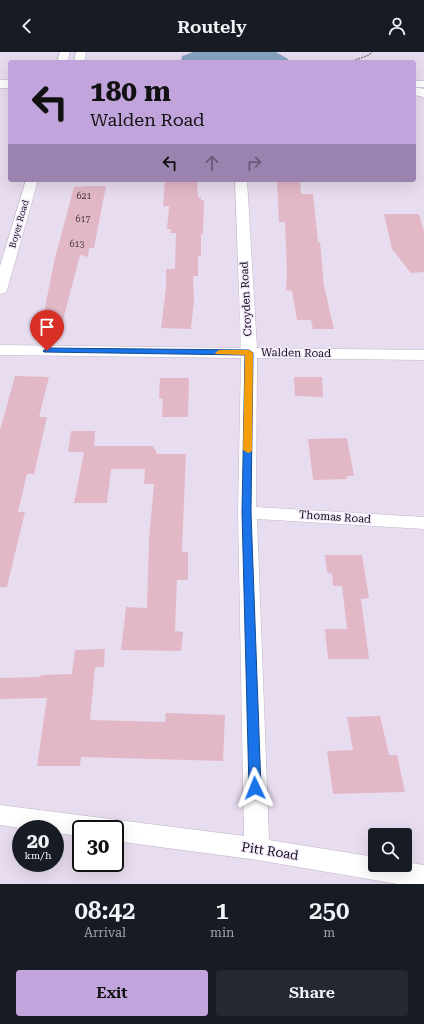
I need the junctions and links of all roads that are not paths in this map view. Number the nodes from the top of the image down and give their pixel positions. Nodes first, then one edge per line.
1 (31, 182) edge
2 (241, 182) edge
3 (0, 290) edge
4 (0, 350) edge
5 (249, 353) junction
6 (424, 355) edge
7 (247, 512) junction
8 (424, 523) edge
9 (0, 815) edge
10 (72, 824) edge
11 (124, 831) edge
12 (257, 849) junction
13 (424, 877) edge

1 - 3 street, Boyer Road
2 - 5 street, Croyden Road
4 - 5 street, Walden Road
5 - 6 street, Walden Road
5 - 7 street, Croyden Road
7 - 8 street, Thomas Road
7 - 12 street, Croyden Road
9 - 10 street
11 - 12 street, Pitt Road
12 - 13 street, Pitt Road

